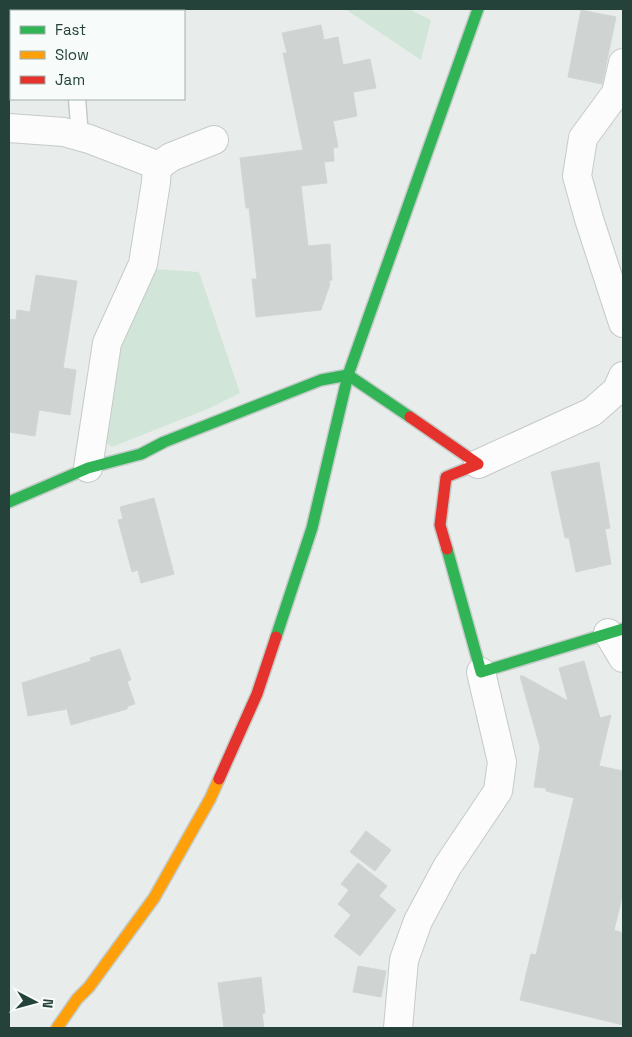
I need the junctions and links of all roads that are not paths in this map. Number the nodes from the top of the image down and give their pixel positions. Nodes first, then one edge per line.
1 (478, 9) edge
2 (623, 64) edge
3 (76, 100) edge
4 (9, 128) edge
5 (80, 136) junction
6 (214, 140) dead end
7 (157, 167) junction
8 (623, 324) edge
9 (348, 376) junction
10 (623, 376) edge
11 (478, 464) junction
12 (88, 468) junction
13 (9, 502) edge
14 (616, 631) edge
15 (623, 658) edge
16 (481, 672) junction
17 (57, 1028) edge
18 (398, 1028) edge

1 - 9 street
2 - 8 street
3 - 5 lane
4 - 5 street
5 - 7 street
6 - 7 street
7 - 12 street
9 - 11 street
9 - 12 street
9 - 17 street
10 - 11 street
11 - 16 street
12 - 13 street
14 - 15 street
14 - 16 street
16 - 18 street

